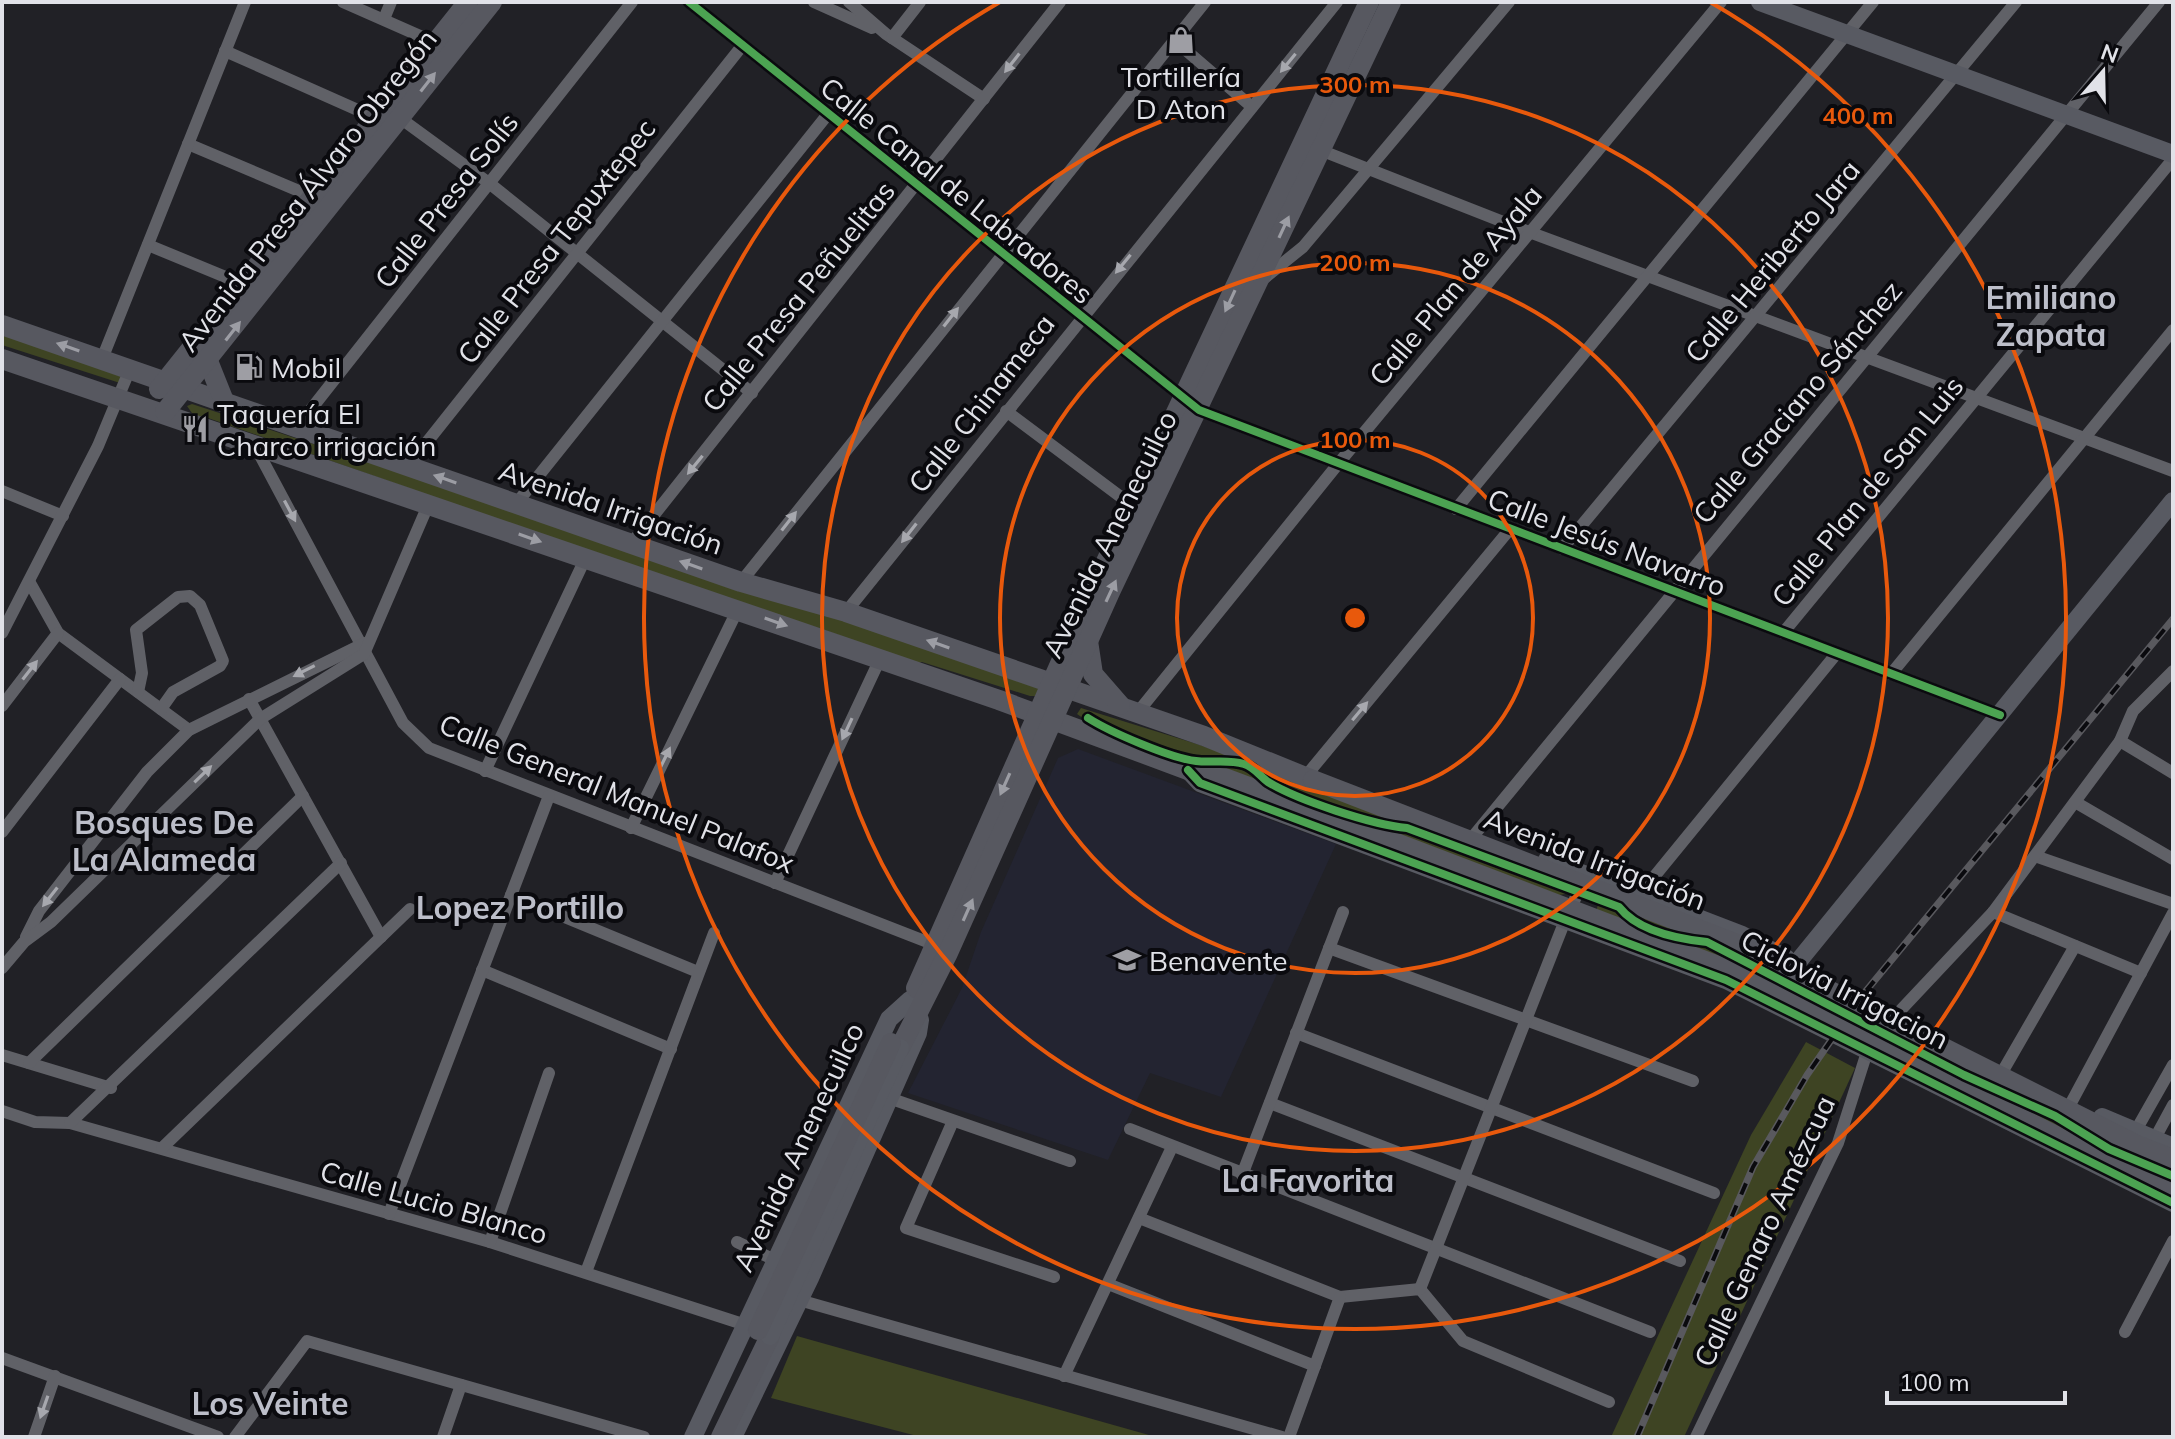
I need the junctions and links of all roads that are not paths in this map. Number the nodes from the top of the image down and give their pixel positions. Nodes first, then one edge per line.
1 (245, 2) edge
2 (343, 2) edge
3 (391, 2) edge
4 (468, 2) edge
5 (492, 2) edge
6 (632, 2) edge
7 (689, 2) edge
8 (814, 2) edge
9 (849, 2) edge
10 (920, 2) edge
11 (1060, 2) edge
12 (1205, 2) edge
13 (1337, 2) edge
14 (1369, 2) edge
15 (1391, 2) edge
16 (1509, 2) edge
17 (1721, 2) edge
18 (1760, 2) edge
19 (1873, 2) edge
20 (2016, 2) edge
21 (2159, 2) edge
22 (384, 19) junction
23 (1847, 34) junction
24 (889, 36) junction
25 (1174, 40) junction
26 (436, 43) junction
27 (742, 46) junction
28 (225, 51) junction
29 (1956, 74) junction
30 (984, 99) junction
31 (1252, 107) junction
32 (828, 114) junction
33 (2067, 115) junction
34 (400, 118) junction
35 (378, 119) junction
36 (188, 144) junction
37 (1320, 150) junction
38 (2173, 157) edge
39 (1370, 170) junction
40 (489, 183) junction
41 (918, 185) junction
42 (322, 202) junction
43 (1529, 232) junction
44 (148, 245) junction
45 (1003, 252) junction
46 (576, 255) junction
47 (1645, 275) junction
48 (1259, 281) junction
49 (245, 285) junction
50 (1080, 317) junction
51 (1757, 317) junction
52 (663, 324) junction
53 (2, 325) edge
54 (2173, 330) edge
55 (1865, 357) junction
56 (2, 359) edge
57 (102, 359) junction
58 (208, 361) junction
59 (130, 369) junction
60 (175, 384) junction
61 (752, 393) junction
62 (120, 397) junction
63 (1975, 398) junction
64 (224, 401) junction
65 (1192, 405) junction
66 (155, 409) junction
67 (1006, 411) junction
68 (297, 427) junction
69 (2083, 438) junction
70 (253, 442) junction
71 (1338, 464) junction
72 (408, 466) junction
73 (2173, 471) edge
74 (2, 491) edge
75 (2173, 501) edge
76 (429, 503) junction
77 (516, 504) junction
78 (1133, 506) junction
79 (1456, 509) junction
80 (63, 516) junction
81 (1510, 529) junction
82 (631, 544) junction
83 (1562, 549) junction
84 (586, 557) junction
85 (741, 582) junction
86 (30, 583) junction
87 (1673, 591) junction
88 (738, 609) junction
89 (846, 612) junction
90 (2, 633) edge
91 (58, 633) junction
92 (1783, 633) junction
93 (1079, 641) junction
94 (364, 647) junction
95 (1837, 653) junction
96 (880, 659) junction
97 (1012, 669) junction
98 (2173, 671) edge
99 (1891, 674) junction
100 (120, 679) junction
101 (1058, 685) junction
102 (138, 692) junction
103 (249, 699) junction
104 (999, 700) junction
105 (2, 706) edge
106 (161, 709) junction
107 (1130, 710) junction
108 (2000, 715) junction
109 (1045, 716) junction
110 (260, 719) junction
111 (189, 730) junction
112 (1095, 735) junction
113 (2120, 741) junction
114 (1029, 753) junction
115 (1188, 770) junction
116 (485, 771) junction
117 (2173, 773) edge
118 (1312, 776) junction
119 (303, 796) junction
120 (549, 796) junction
121 (2075, 802) junction
122 (631, 828) junction
123 (2, 832) edge
124 (1475, 834) junction
125 (2035, 856) junction
126 (2173, 859) edge
127 (341, 863) junction
128 (1587, 875) junction
129 (775, 883) junction
130 (1640, 894) junction
131 (511, 895) junction
132 (2173, 904) edge
133 (410, 909) dead end
134 (1343, 912) dead end
135 (1993, 912) junction
136 (1688, 913) junction
137 (2173, 913) edge
138 (1566, 918) junction
139 (714, 933) dead end
140 (381, 937) junction
141 (24, 942) junction
142 (935, 945) junction
143 (2075, 946) junction
144 (1329, 948) junction
145 (1665, 957) junction
146 (1797, 963) junction
147 (2, 968) edge
148 (482, 970) junction
149 (698, 972) junction
150 (2141, 973) junction
151 (1831, 981) junction
152 (916, 1002) junction
153 (1897, 1014) junction
154 (1805, 1019) junction
155 (1527, 1023) junction
156 (1296, 1033) junction
157 (671, 1049) junction
158 (1867, 1052) junction
159 (2, 1055) edge
160 (29, 1063) junction
161 (2173, 1065) edge
162 (2004, 1069) junction
163 (549, 1073) dead end
164 (1693, 1081) dead end
165 (111, 1088) junction
166 (889, 1098) junction
167 (1270, 1103) junction
168 (2071, 1103) junction
169 (2173, 1105) edge
170 (1493, 1107) junction
171 (2, 1111) edge
172 (2108, 1120) junction
173 (953, 1121) junction
174 (70, 1123) junction
175 (1130, 1129) dead end
176 (2135, 1132) junction
177 (2154, 1140) junction
178 (1172, 1147) junction
179 (2173, 1147) edge
180 (162, 1148) junction
181 (2173, 1159) edge
182 (1070, 1161) dead end
183 (2086, 1162) junction
184 (1242, 1175) junction
185 (1465, 1179) junction
186 (2173, 1190) edge
187 (1714, 1193) dead end
188 (2173, 1203) edge
189 (389, 1214) junction
190 (1139, 1218) junction
191 (2173, 1241) edge
192 (490, 1242) junction
193 (737, 1242) dead end
194 (1437, 1251) junction
195 (776, 1261) junction
196 (1680, 1261) dead end
197 (586, 1272) junction
198 (1054, 1277) dead end
199 (810, 1278) junction
200 (1108, 1284) junction
201 (1420, 1289) junction
202 (1340, 1297) junction
203 (799, 1300) junction
204 (764, 1332) junction
205 (1650, 1332) dead end
206 (2125, 1332) dead end
207 (2, 1358) edge
208 (1315, 1366) junction
209 (55, 1376) junction
210 (1064, 1376) junction
211 (461, 1385) junction
212 (1609, 1402) dead end
213 (238, 1436) edge
214 (34, 1437) edge
215 (218, 1437) edge
216 (443, 1437) edge
217 (644, 1437) edge
218 (693, 1437) edge
219 (706, 1437) edge
220 (721, 1437) edge
221 (733, 1437) edge
222 (1282, 1437) edge
223 (1289, 1437) edge
224 (1696, 1437) edge

1 - 28 street
2 - 22 street
3 - 22 street
4 - 26 main road
34 -> 5 main road, Avenida Presa Álvaro Obregón
6 - 40 street, Calle Presa Solís
7 - 27 street, Calle Canal de Labradores
8 - 24 street
9 - 24 street
10 - 24 street
11 -> 30 street, Calle Presa Peñuelitas
12 - 25 street
13 -> 31 street, Calle Chinameca
14 -> 65 main road, Avenida Anenecuilco
15 - 37 main road, Avenida Anenecuilco
16 - 39 street
17 - 43 street, Calle Plan de Ayala
18 - 23 street
19 - 23 street
20 - 29 street, Calle Heriberto Jara
21 - 33 street, Calle Graciano Sánchez
22 - 26 street
23 - 29 street
23 - 47 street
24 - 30 street
25 - 31 street
25 - 45 street
26 - 35 main road
27 - 32 street, Calle Canal de Labradores
27 - 46 street, Calle Presa Tepuxtepec
28 - 35 street
28 - 36 street
29 - 33 street
29 - 51 street, Calle Heriberto Jara
30 - 41 street, Calle Presa Peñuelitas
31 -> 50 street, Calle Chinameca
32 - 41 street, Calle Canal de Labradores
32 - 52 street
33 - 38 street
33 - 55 street, Calle Graciano Sánchez
34 - 40 street
34 - 42 main road, Avenida Presa Álvaro Obregón
35 - 42 main road
36 - 42 street
36 - 44 street
37 - 39 street
48 -> 37 main road, Avenida Anenecuilco
38 - 63 street, Calle Plan de San Luis
39 - 43 street
39 - 48 street
40 - 46 street
40 - 68 street, Calle Presa Solís
41 - 45 street, Calle Canal de Labradores
41 - 61 street, Calle Presa Peñuelitas
42 - 49 main road
58 -> 42 main road, Avenida Presa Álvaro Obregón
43 - 47 street
43 - 71 street, Calle Plan de Ayala
44 - 49 street
44 - 57 street
45 - 50 street, Calle Canal de Labradores
85 -> 45 street
46 - 52 street
46 - 72 street, Calle Presa Tepuxtepec
47 - 51 street
47 - 79 street
48 - 65 main road, Avenida Anenecuilco
49 - 60 main road
50 - 65 street, Calle Canal de Labradores
50 - 67 street, Calle Chinameca
51 - 55 street
51 - 83 street, Calle Heriberto Jara
52 - 61 street
52 - 77 street
57 -> 53 main road, Avenida Irrigación
54 - 69 street
55 - 63 street
55 - 87 street, Calle Graciano Sánchez
56 - 62 main road, Avenida Irrigación
57 - 59 main road, Avenida Irrigación
58 - 60 main road, Avenida Presa Álvaro Obregón
58 - 64 main road
59 - 60 main road, Avenida Irrigación
59 - 62 street
60 - 64 main road, Avenida Irrigación
60 - 66 main road, Avenida Presa Álvaro Obregón
61 -> 82 street, Calle Presa Peñuelitas
62 - 66 main road, Avenida Irrigación
62 - 80 street
63 - 69 street
63 - 92 street, Calle Plan de San Luis
64 - 68 main road, Avenida Irrigación
65 - 71 street, Calle Jesús Navarro
65 - 78 main road, Avenida Anenecuilco
93 -> 65 main road, Avenida Anenecuilco
66 - 70 main road, Avenida Irrigación
67 - 78 street
67 -> 89 street, Calle Chinameca
68 - 72 main road, Avenida Irrigación
69 - 73 street
69 - 99 street
70 - 76 main road, Avenida Irrigación
70 -> 94 street, Calle General Manuel Palafox
71 - 79 street, Calle Jesús Navarro
71 - 107 street, Calle Plan de Ayala
77 -> 72 main road, Avenida Irrigación
74 - 80 street
75 - 108 street
76 -> 84 main road, Avenida Irrigación
76 - 94 street
77 - 82 main road, Avenida Irrigación
78 - 93 main road, Avenida Anenecuilco
79 - 81 street, Calle Jesús Navarro
80 - 86 street
81 - 83 street, Calle Jesús Navarro
118 -> 81 street
85 -> 82 main road, Avenida Irrigación
83 - 87 street, Calle Jesús Navarro
84 - 88 main road, Avenida Irrigación
84 - 116 street
85 - 89 main road, Avenida Irrigación
86 - 90 street
86 - 91 street
87 - 92 street, Calle Jesús Navarro
87 - 124 street, Calle Graciano Sánchez
88 -> 96 main road, Avenida Irrigación
122 -> 88 street
97 -> 89 main road, Avenida Irrigación
91 - 100 street
105 -> 91 street
92 - 95 street, Calle Jesús Navarro
93 - 97 main road
93 - 101 main road, Avenida Anenecuilco
93 - 107 main road
94 -> 103 street
94 - 110 street
94 - 116 street, Calle General Manuel Palafox
95 - 99 street, Calle Jesús Navarro
95 - 130 street
96 - 104 main road, Avenida Irrigación
96 -> 129 street
97 - 101 main road, Avenida Irrigación
98 - 113 street, Calle Genaro Amézcua
99 - 108 street, Calle Jesús Navarro
100 - 102 street
100 - 123 street
101 - 107 main road, Avenida Irrigación
101 - 109 main road, Avenida Anenecuilco
102 - 106 street
102 - 106 street
103 - 110 street
103 - 111 street
104 - 109 main road, Avenida Irrigación
104 - 114 main road
106 - 111 street
107 - 118 main road, Avenida Irrigación
108 - 146 street
109 - 112 main road, Avenida Irrigación
109 - 114 main road, Avenida Anenecuilco
110 - 119 street
141 -> 110 street
111 -> 141 street
112 - 114 main road
112 - 115 main road, Avenida Irrigación
113 - 117 street
113 - 121 street, Calle Genaro Amézcua
114 -> 142 main road, Avenida Anenecuilco
152 -> 114 main road, Avenida Anenecuilco
115 - 138 street, Avenida Irrigación
115 - 186 main road, Avenida Irrigación, bridge
116 - 120 street, Calle General Manuel Palafox
118 - 124 street, Avenida Irrigación
118 - 181 main road, Avenida Irrigación, bridge
119 - 127 street
119 - 160 street
120 - 122 street, Calle General Manuel Palafox
120 - 131 street
121 - 125 street, Calle Genaro Amézcua
121 - 126 street
122 - 129 street, Calle General Manuel Palafox
124 - 128 street, Avenida Irrigación
125 - 132 street
125 - 135 street, Calle Genaro Amézcua
127 - 140 street
127 - 165 street
128 - 130 street, Avenida Irrigación
128 - 138 street
129 - 142 street, Calle General Manuel Palafox
130 - 136 street, Avenida Irrigación
131 - 148 street
131 - 149 street
133 - 140 street
134 - 144 street
135 - 143 street
135 - 153 street, Calle Genaro Amézcua
136 - 145 street
136 - 146 street, Avenida Irrigación
137 - 150 street
138 - 145 street, Avenida Irrigación
138 - 155 street
139 - 149 street
140 - 180 street
141 - 147 street
142 - 152 main road, Avenida Anenecuilco
143 - 150 street
143 - 162 street
144 - 155 street
144 - 156 street
145 - 154 street, Avenida Irrigación
146 - 151 street, Avenida Irrigación
148 - 157 street
148 - 189 street
149 - 157 street
150 - 168 street
151 - 153 street, Avenida Irrigación
151 - 154 street
152 - 166 street, Avenida Anenecuilco
152 - 195 street, Avenida Anenecuilco
152 - 204 main road, Avenida Anenecuilco, bridge
153 - 158 street, Calle Genaro Amézcua
153 - 162 street, Avenida Irrigación
154 - 158 street, Avenida Irrigación
155 - 164 street
155 - 170 street
156 - 167 street
156 - 170 street
157 - 197 street
158 - 183 street, Avenida Irrigación
158 - 224 street, Calle Genaro Amézcua
159 - 160 street
160 - 165 street
161 - 176 street
162 - 168 street, Avenida Irrigación
163 - 192 street
165 - 174 street
166 - 173 street
166 - 199 street, Avenida Anenecuilco
167 - 184 street
167 - 185 street
168 - 172 street, Avenida Irrigación
169 - 177 street
170 - 185 street
170 - 187 street
171 - 174 street, Calle Lucio Blanco
172 - 176 street, Avenida Irrigación
172 - 183 street
173 - 182 street
173 - 198 street
174 - 180 street, Calle Lucio Blanco
175 - 178 street
176 - 177 street, Avenida Irrigación
177 - 179 street, Avenida Irrigación
178 - 184 street
178 - 190 street
180 - 189 street, Calle Lucio Blanco
183 - 188 street, Avenida Irrigación
184 - 194 street
185 - 194 street
185 - 196 street
189 - 192 street, Calle Lucio Blanco
190 - 200 street
190 - 202 street
191 - 206 street
192 - 197 street, Calle Lucio Blanco
193 - 195 street
194 - 201 street
194 - 205 street
195 - 199 street
195 - 204 street, Avenida Anenecuilco
197 - 204 street, Calle Lucio Blanco
199 - 203 street, Avenida Anenecuilco
200 - 208 street
200 - 210 street
201 - 202 street
201 - 212 street
202 - 208 street
203 - 204 street, Avenida Anenecuilco
203 - 210 street
204 - 218 street
204 - 219 street
204 - 220 main road
204 - 221 street
207 - 209 street
208 - 223 street
209 -> 214 street
209 - 215 street
210 - 222 street
211 - 213 street
211 - 216 street
211 - 217 street

